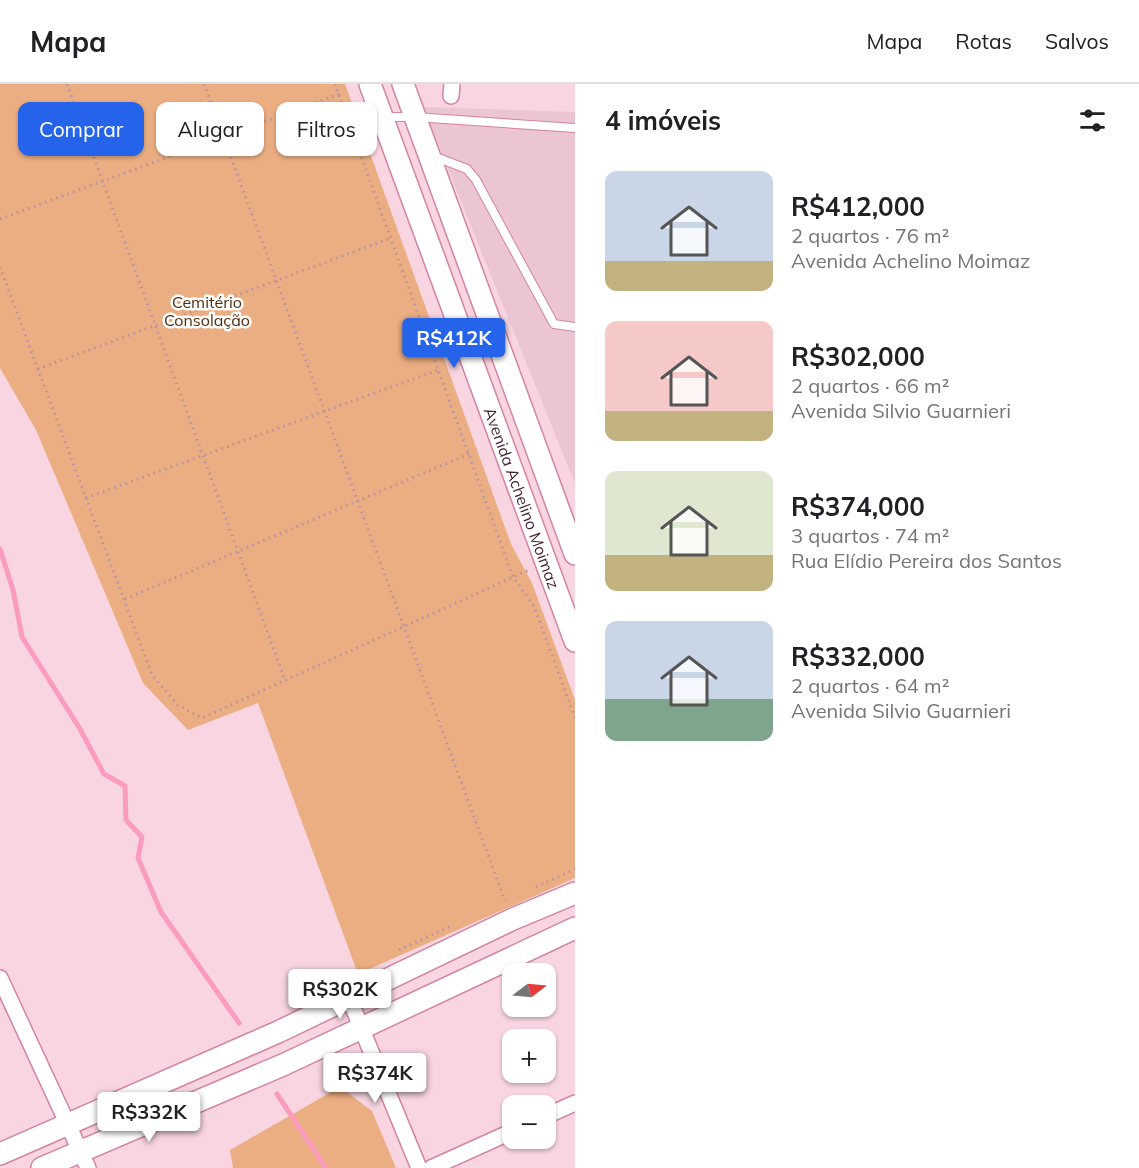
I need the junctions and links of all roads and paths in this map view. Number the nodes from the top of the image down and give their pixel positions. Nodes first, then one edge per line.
1 (67, 84) edge
2 (204, 84) edge
3 (335, 84) edge
4 (370, 84) edge
5 (403, 84) edge
6 (339, 94) junction
7 (211, 102) edge
8 (383, 117) junction
9 (415, 117) junction
10 (264, 121) edge
11 (575, 128) edge
12 (429, 155) junction
13 (169, 156) edge
14 (230, 156) edge
15 (102, 181) junction
16 (0, 219) edge
17 (391, 238) junction
18 (0, 267) edge
19 (276, 281) junction
20 (156, 326) junction
21 (575, 327) edge
22 (38, 369) junction
23 (438, 370) junction
24 (324, 411) junction
25 (469, 454) junction
26 (203, 455) junction
27 (86, 498) junction
28 (357, 501) junction
29 (238, 551) junction
30 (575, 554) edge
31 (546, 562) junction
32 (513, 578) junction
33 (124, 599) junction
34 (404, 627) junction
35 (575, 641) edge
36 (285, 680) junction
37 (575, 718) edge
38 (575, 893) edge
39 (505, 901) dead end
40 (575, 928) edge
41 (1, 980) edge
42 (349, 998) junction
43 (362, 1028) junction
44 (150, 1088) junction
45 (575, 1103) edge
46 (556, 1112) edge
47 (163, 1116) junction
48 (68, 1124) junction
49 (502, 1136) edge
50 (0, 1154) edge
51 (85, 1160) edge
52 (42, 1168) edge
53 (419, 1168) edge
54 (431, 1168) edge

1 - 15 path
2 - 7 path
3 - 6 path
4 - 8 street, Avenida Achelino Moimaz
5 - 9 street, Avenida Achelino Moimaz
6 - 10 path
6 - 17 path
8 - 9 lane
8 - 31 street, Avenida Achelino Moimaz
9 - 11 lane
9 - 12 street, Avenida Achelino Moimaz
12 - 21 lane
12 - 30 street, Avenida Achelino Moimaz
13 - 15 path
14 - 19 path
15 - 16 path
15 - 20 path
17 - 19 path
17 - 23 path
18 - 22 path
19 - 20 path
19 - 24 path
20 - 22 path
20 - 26 path
22 - 27 path
23 - 24 path
23 - 25 path
24 - 26 path
24 - 28 path
25 - 28 path
25 - 32 path
26 - 27 path
26 - 29 path
27 - 33 path
28 - 29 path
28 - 34 path
29 - 33 path
29 - 36 path
31 - 32 path
31 - 35 street, Avenida Achelino Moimaz
32 - 34 path
32 - 37 path
33 - 36 path
34 - 36 path
34 - 39 path
38 - 42 street
40 - 43 street
41 - 48 street
42 - 43 street
42 - 44 street
43 - 47 street
43 - 53 street
44 - 47 street
44 - 48 street
45 - 46 street
47 - 51 street
48 - 50 street
48 - 51 street
49 - 54 street
51 - 52 street

